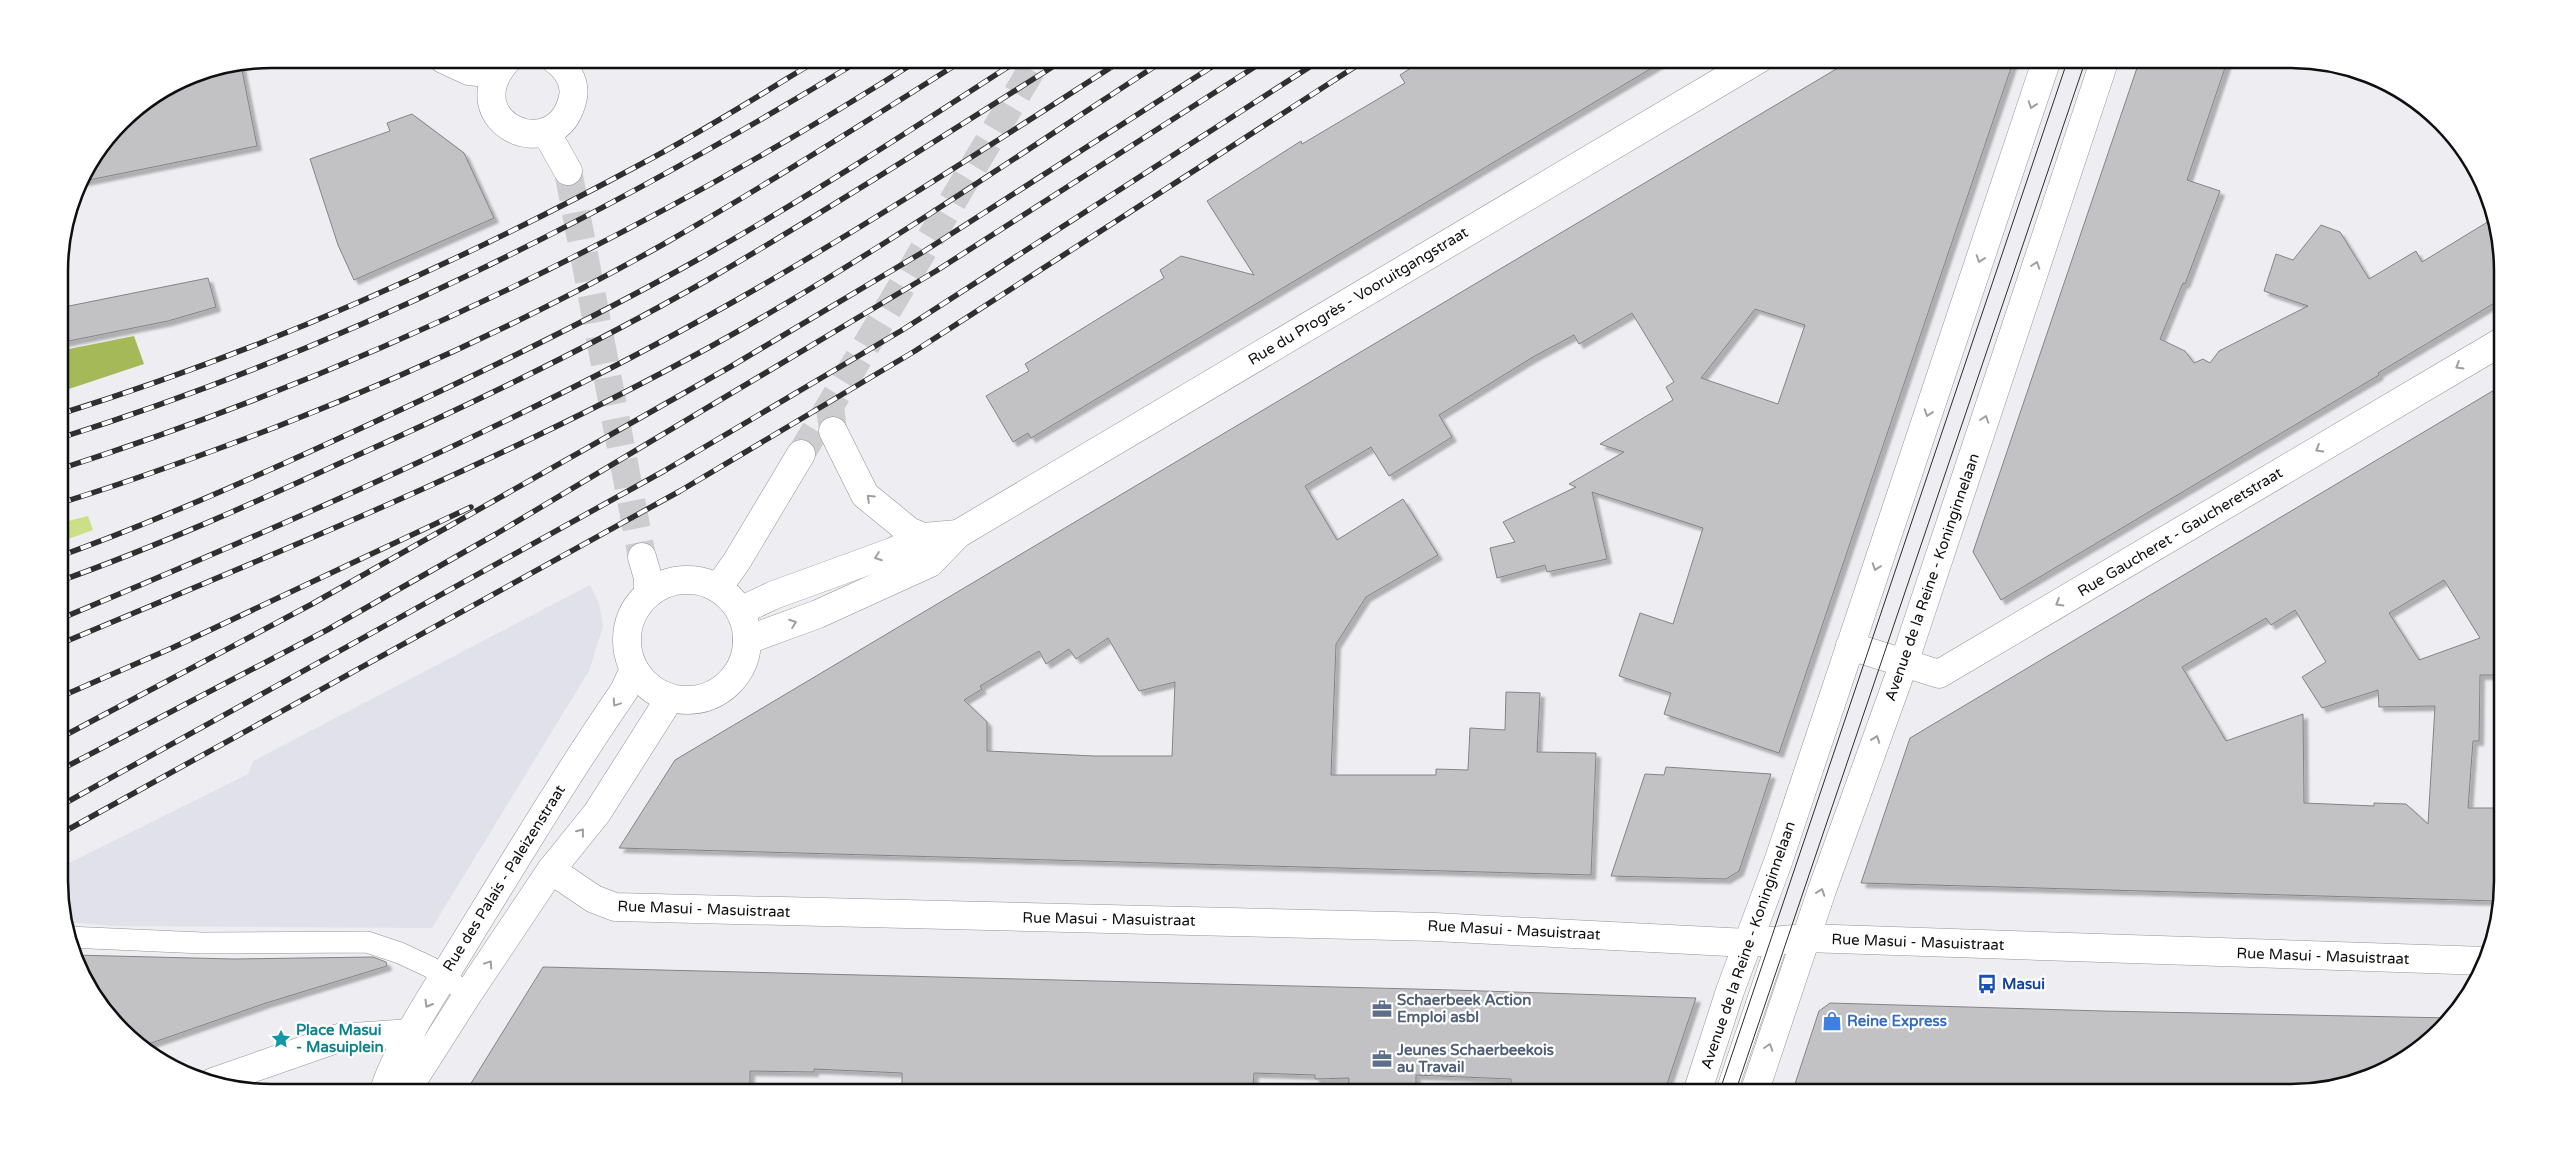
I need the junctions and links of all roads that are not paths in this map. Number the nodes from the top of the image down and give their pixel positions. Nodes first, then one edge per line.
1 (461, 68) edge
2 (490, 68) edge
3 (500, 68) edge
4 (566, 68) edge
5 (1744, 68) edge
6 (2044, 68) edge
7 (2102, 68) edge
8 (546, 132) junction
9 (568, 170) tunnel mouth
10 (2494, 346) edge
11 (833, 431) tunnel mouth
12 (801, 454) tunnel mouth
13 (958, 534) junction
14 (923, 537) junction
15 (642, 556) tunnel mouth
16 (718, 588) junction
17 (648, 593) junction
18 (740, 611) junction
19 (747, 640) junction
20 (1850, 646) junction
21 (1904, 662) junction
22 (634, 670) junction
23 (670, 698) junction
24 (544, 812) junction
25 (551, 870) junction
26 (75, 938) edge
27 (1806, 938) junction
28 (1778, 940) junction
29 (1748, 942) junction
30 (2477, 961) edge
31 (444, 976) junction
32 (468, 994) junction
33 (411, 1033) junction
34 (222, 1079) edge
35 (388, 1084) edge
36 (411, 1084) edge
37 (1700, 1084) edge
38 (1729, 1084) edge
39 (1757, 1084) edge

1 - 2 street
3 - 8 street
4 - 8 street
5 - 13 street, Rue du Progrès - Vooruitgangstraat
6 -> 20 street, Avenue de la Reine - Koninginnelaan
21 -> 7 street, Avenue de la Reine - Koninginnelaan
8 - 9 street
10 -> 21 street, Rue Gaucheret - Gaucheretstraat
14 -> 11 street
12 - 16 street
13 - 14 street, Rue du Progrès - Vooruitgangstraat
19 -> 13 street, Rue du Progrès - Vooruitgangstraat
14 -> 18 street, Rue du Progrès - Vooruitgangstraat
15 - 17 street
16 - 17 street
16 - 18 street
17 - 22 street
18 - 19 street
19 - 23 street
20 - 21 street, Rue Gaucheret - Gaucheretstraat
20 - 29 street, Avenue de la Reine - Koninginnelaan
27 -> 21 street, Avenue de la Reine - Koninginnelaan
22 - 23 street
22 -> 24 street, Rue des Palais - Paleizenstraat
25 -> 23 street, Rue des Palais - Paleizenstraat
24 - 25 street
24 - 31 street, Rue des Palais - Paleizenstraat
25 - 29 street, Rue Masui - Masuistraat
32 -> 25 street, Rue des Palais - Paleizenstraat
26 - 31 lane
27 - 28 street, Rue Masui - Masuistraat
27 - 30 street, Rue Masui - Masuistraat
39 -> 27 street, Avenue de la Reine - Koninginnelaan
28 - 29 street, Rue Masui - Masuistraat
28 - 38 lane, Avenue de la Reine - Koninginnelaan
29 - 37 street, Avenue de la Reine - Koninginnelaan
31 - 32 lane
31 -> 33 street, Rue des Palais - Paleizenstraat
32 - 36 street, Rue des Palais - Paleizenstraat
33 - 34 street
33 - 35 street, Rue des Palais - Paleizenstraat

